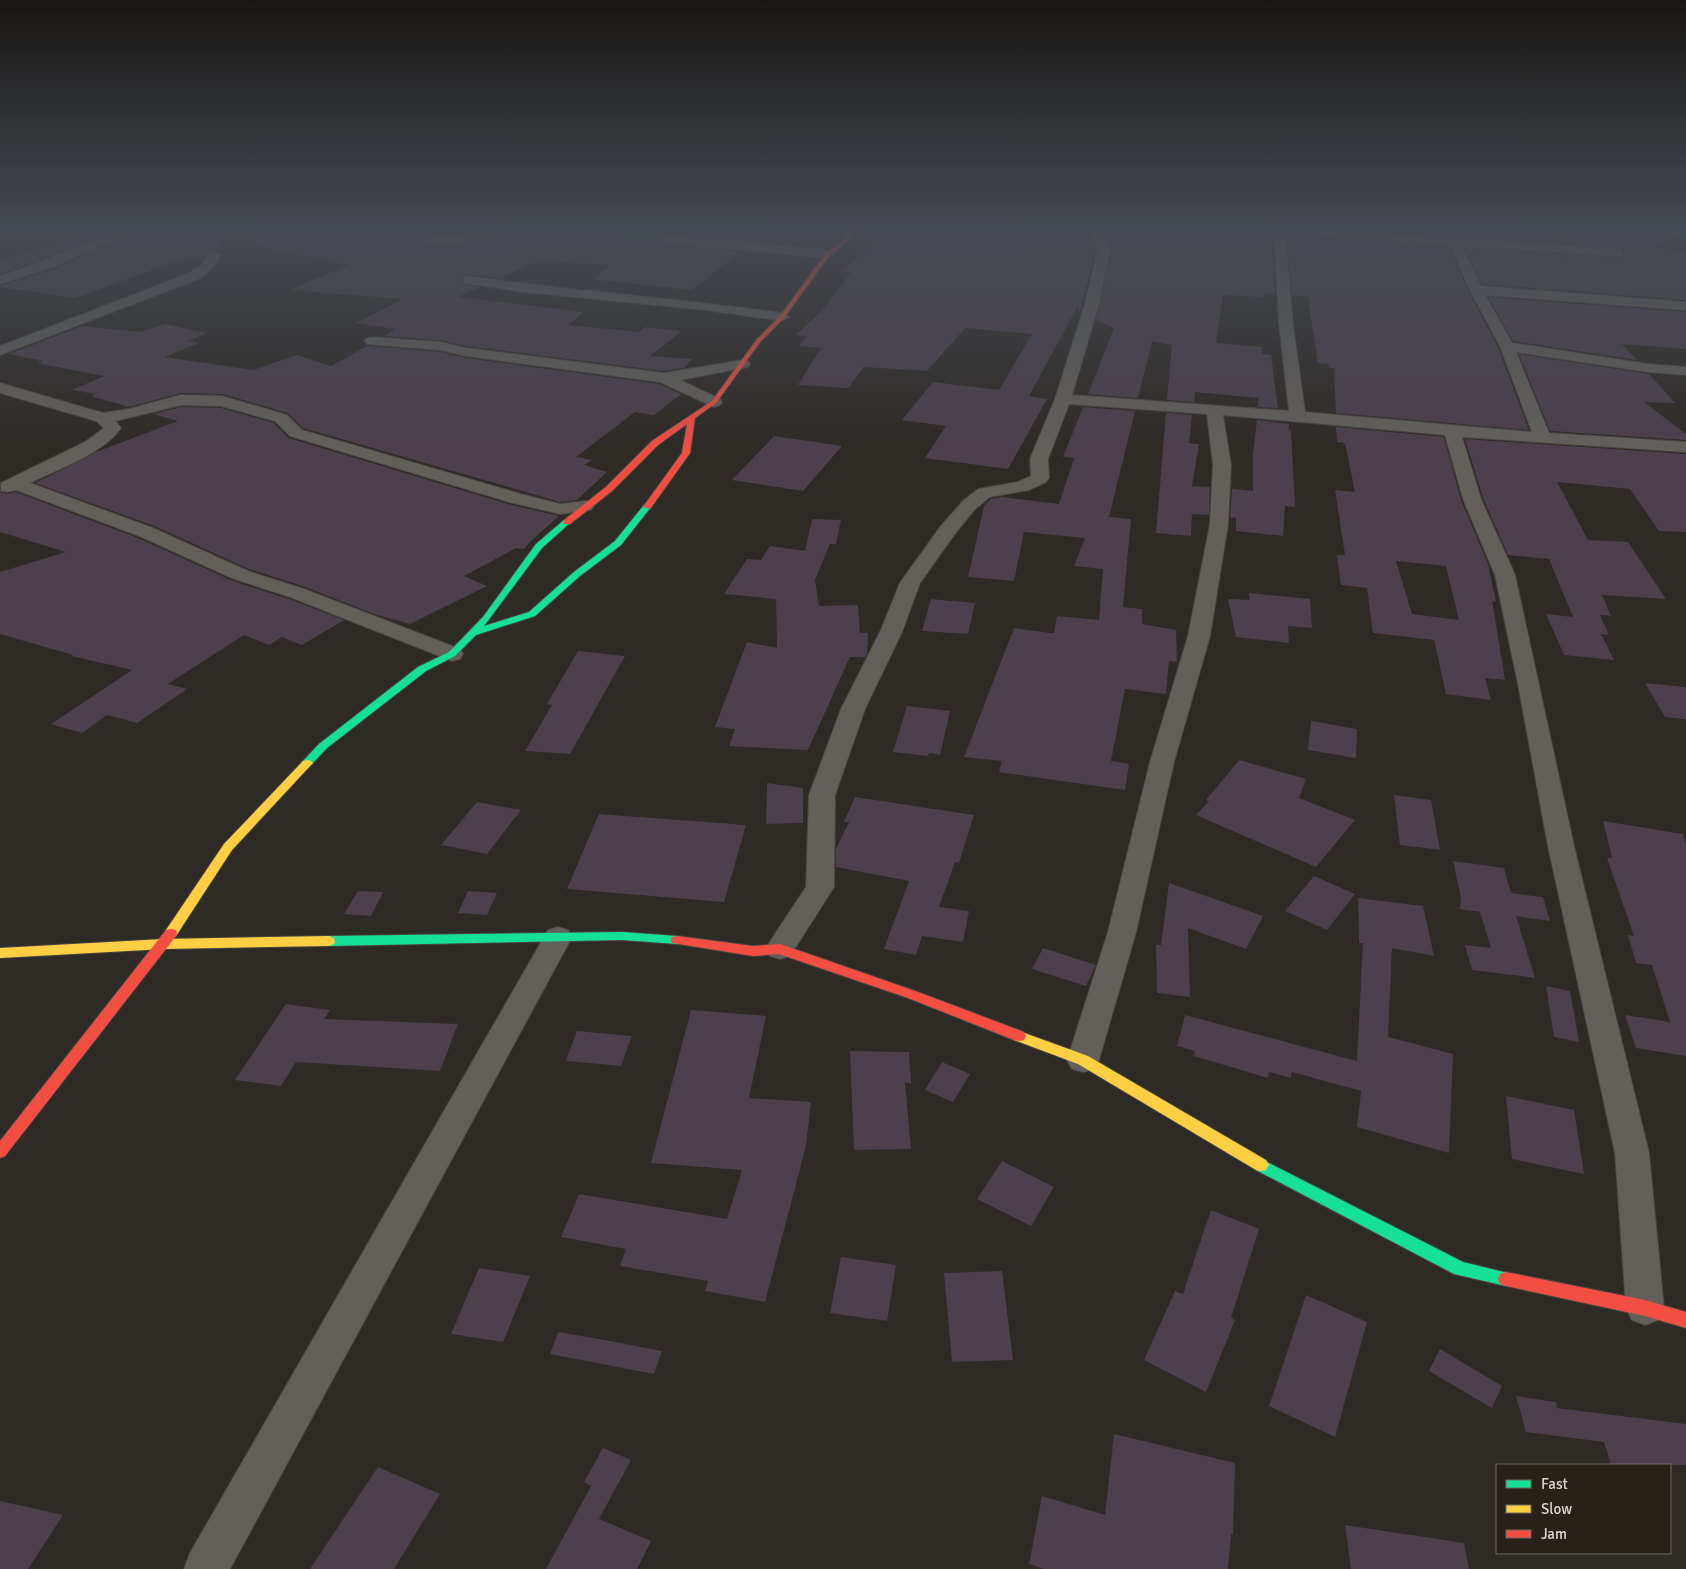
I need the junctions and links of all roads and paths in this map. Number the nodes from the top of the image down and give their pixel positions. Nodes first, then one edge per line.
1 (131, 301) edge
2 (657, 301) edge
3 (794, 301) edge
4 (1093, 301) edge
5 (1284, 301) edge
6 (1482, 301) edge
7 (1623, 301) edge
8 (1686, 306) edge
9 (782, 317) junction
10 (372, 341) dead end
11 (1507, 346) junction
12 (0, 351) edge
13 (744, 364) junction
14 (715, 370) junction
15 (1686, 371) edge
16 (664, 378) junction
17 (0, 388) edge
18 (699, 395) junction
19 (1063, 399) junction
20 (714, 402) junction
21 (1214, 410) junction
22 (1297, 416) junction
23 (692, 417) junction
24 (102, 418) junction
25 (1452, 431) junction
26 (1542, 436) junction
27 (1686, 447) edge
28 (7, 486) edge
29 (585, 506) joint
30 (566, 514) junction
31 (472, 634) junction
32 (452, 654) junction
33 (558, 937) junction
34 (164, 944) junction
35 (780, 949) junction
36 (0, 953) edge
37 (1083, 1060) junction
38 (0, 1152) edge
39 (1644, 1308) junction
40 (1686, 1320) edge
41 (206, 1569) edge

1 - 12 street
2 - 9 street
3 - 9 street
4 - 19 street
5 - 22 street
6 - 11 street
7 - 8 street
9 - 13 street
10 - 16 street
11 - 15 street
11 - 26 street
13 - 14 street
13 - 20 street
14 - 16 street
14 - 18 street
16 - 18 street
17 - 24 street
18 - 20 street
19 - 21 street
19 - 35 street
20 - 23 street
21 - 22 street
21 - 37 street
22 - 25 street
23 - 29 street
23 - 31 street
24 - 28 street
24 - 30 street
25 - 26 street
25 - 39 street
26 - 27 street
28 - 32 street
29 - 30 street
30 - 31 street
31 - 32 street
32 - 34 street
33 - 34 street
33 - 35 street
33 - 41 street
34 - 36 street
34 - 38 street
35 - 37 street
37 - 39 street
39 - 40 street

